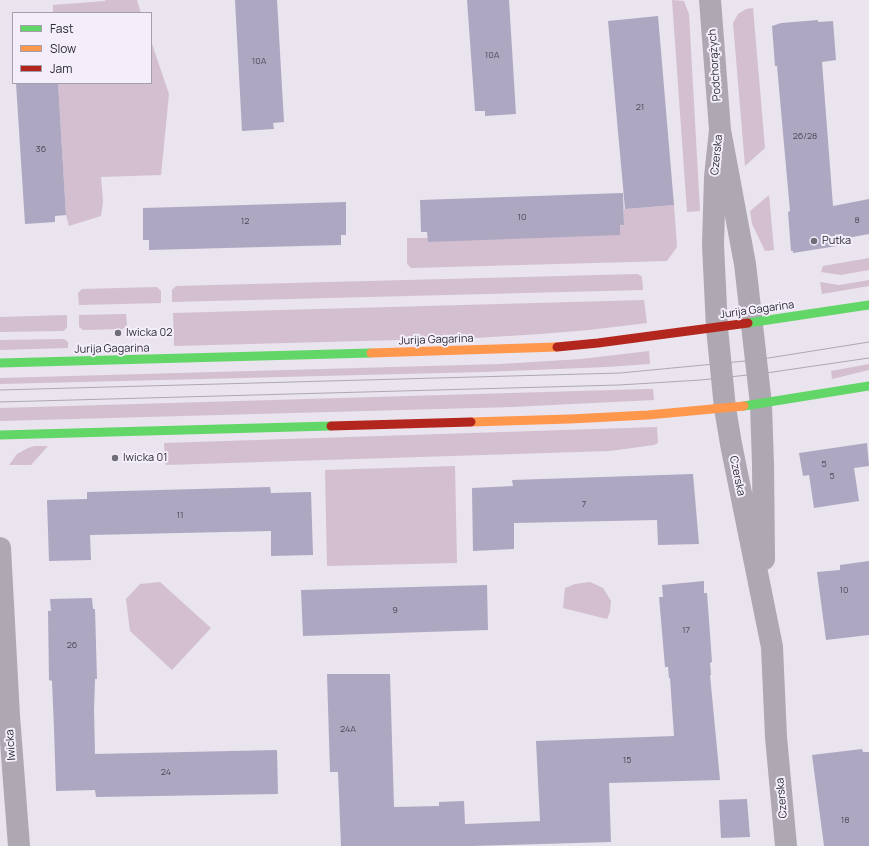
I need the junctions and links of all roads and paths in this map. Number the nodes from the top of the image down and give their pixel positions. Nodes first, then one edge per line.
1 (710, 0) edge
2 (720, 130) junction
3 (869, 305) edge
4 (751, 323) junction
5 (717, 328) junction
6 (0, 363) edge
7 (869, 386) edge
8 (761, 404) junction
9 (725, 408) junction
10 (0, 435) edge
11 (0, 548) edge
12 (764, 607) junction
13 (18, 846) edge
14 (786, 846) edge

1 - 2 street, Podchorążych
2 - 4 street, Czerska
2 - 5 street, Czerska
3 - 4 main road, Jurija Gagarina
4 - 5 main road, Jurija Gagarina
4 - 8 street, Czerska
5 - 6 main road, Jurija Gagarina
5 - 9 street, Czerska
7 - 8 main road
8 - 9 main road
8 - 12 street, Czerska
9 - 10 main road
9 - 12 street, Czerska
11 - 13 street, Iwicka
12 - 14 street, Czerska

